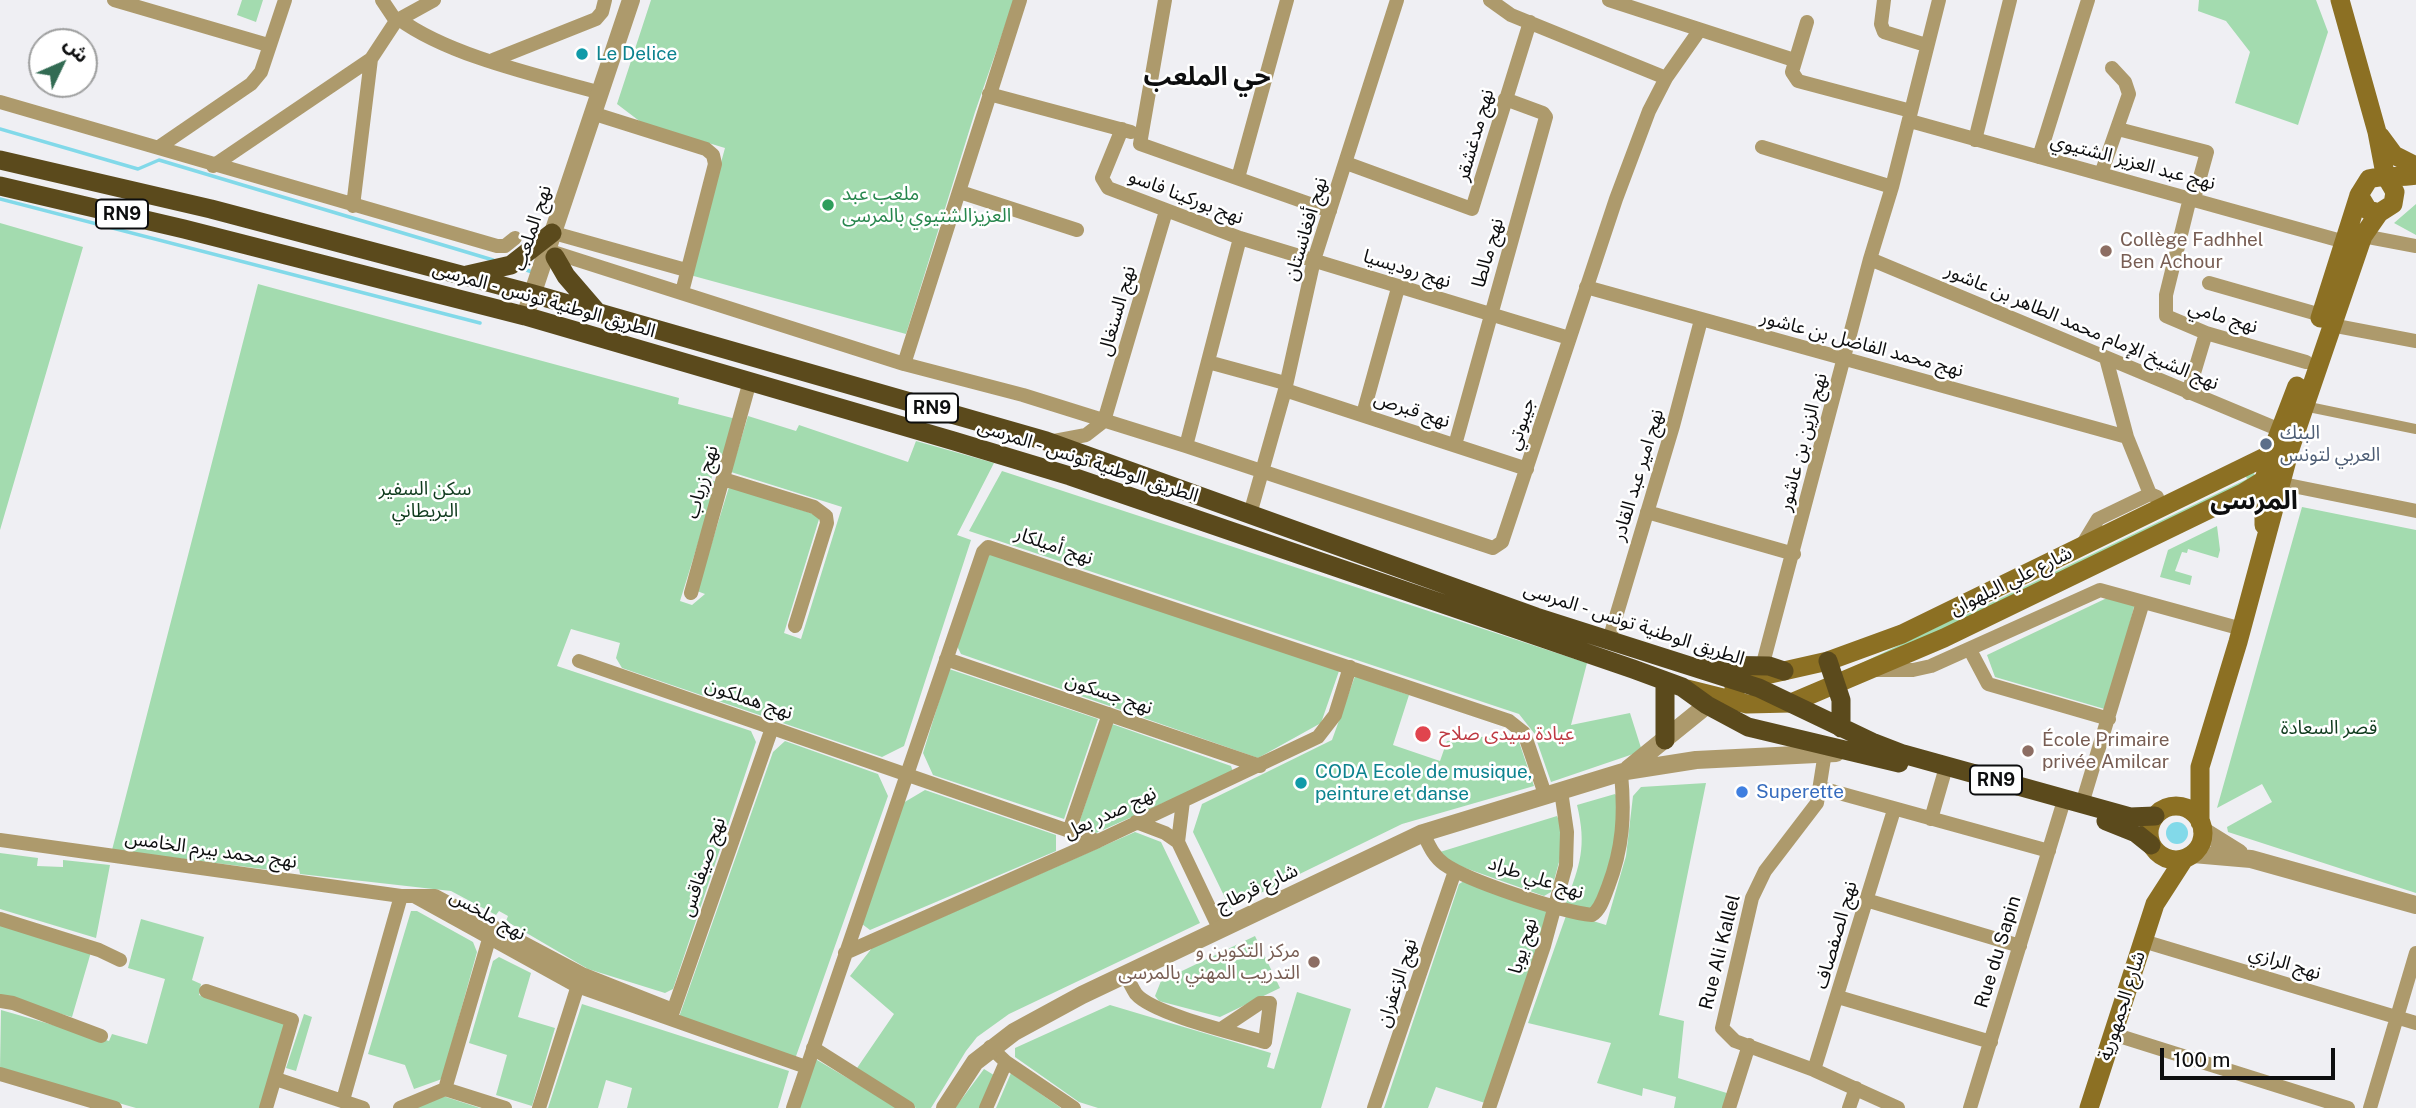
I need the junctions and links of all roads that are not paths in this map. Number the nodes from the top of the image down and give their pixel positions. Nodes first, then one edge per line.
1 (114, 0) edge
2 (285, 0) edge
3 (382, 0) edge
4 (434, 0) edge
5 (605, 0) edge
6 (631, 0) edge
7 (1020, 0) edge
8 (1165, 0) edge
9 (1287, 0) edge
10 (1397, 0) edge
11 (1490, 0) edge
12 (1609, 0) edge
13 (1884, 0) edge
14 (1939, 0) edge
15 (2010, 0) edge
16 (2088, 0) edge
17 (2340, 0) edge
18 (144, 4) edge
19 (398, 20) junction
20 (1530, 22) junction
21 (1807, 22) dead end
22 (1699, 31) junction
23 (268, 45) junction
24 (1926, 45) junction
25 (372, 59) junction
26 (493, 60) junction
27 (1794, 60) junction
28 (2112, 68) dead end
29 (1666, 78) junction
30 (601, 93) junction
31 (989, 94) junction
32 (1505, 99) junction
33 (2368, 100) junction
34 (0, 102) edge
35 (595, 114) junction
36 (1910, 116) junction
37 (1122, 129) junction
38 (2118, 129) junction
39 (2377, 132) junction
40 (1139, 139) junction
41 (1975, 140) junction
42 (159, 147) junction
43 (1762, 147) dead end
44 (2039, 157) junction
45 (0, 160) edge
46 (1346, 163) junction
47 (213, 166) junction
48 (2416, 166) edge
49 (2101, 174) junction
50 (2416, 175) edge
51 (1238, 178) junction
52 (2416, 185) edge
53 (0, 186) edge
54 (2379, 186) junction
55 (1892, 187) junction
56 (960, 192) junction
57 (2192, 198) junction
58 (353, 206) junction
59 (1166, 211) junction
60 (1330, 211) junction
61 (1077, 230) dead end
62 (515, 238) dead end
63 (1240, 239) junction
64 (2354, 239) junction
65 (556, 244) junction
66 (2416, 246) edge
67 (1870, 259) junction
68 (1314, 260) junction
69 (686, 270) junction
70 (464, 276) junction
71 (2209, 283) dead end
72 (1586, 287) junction
73 (1398, 288) junction
74 (682, 292) junction
75 (538, 295) junction
76 (598, 313) junction
77 (1491, 314) junction
78 (530, 317) junction
79 (1701, 320) junction
80 (2326, 320) junction
81 (2206, 333) junction
82 (1569, 338) junction
83 (2416, 341) edge
84 (2106, 358) junction
85 (1844, 359) junction
86 (1208, 362) junction
87 (2306, 362) junction
88 (904, 363) junction
89 (750, 381) junction
90 (1285, 387) junction
91 (2188, 393) junction
92 (2304, 406) junction
93 (1363, 414) junction
94 (1104, 421) junction
95 (2416, 429) edge
96 (2280, 430) junction
97 (2127, 437) junction
98 (1046, 441) junction
99 (1455, 444) junction
100 (1186, 446) junction
101 (2271, 454) junction
102 (2251, 464) junction
103 (1527, 469) junction
104 (1260, 471) junction
105 (723, 479) junction
106 (2273, 482) junction
107 (2159, 499) junction
108 (2416, 510) edge
109 (1647, 512) junction
110 (1250, 514) junction
111 (2264, 547) junction
112 (1794, 554) junction
113 (691, 593) dead end
114 (2143, 602) junction
115 (795, 626) dead end
116 (2242, 629) junction
117 (1609, 640) junction
118 (1970, 650) junction
119 (946, 659) junction
120 (579, 661) dead end
121 (1828, 661) junction
122 (1694, 666) junction
123 (1350, 667) junction
124 (1762, 667) junction
125 (1873, 670) junction
126 (1784, 671) junction
127 (1742, 683) junction
128 (1674, 684) junction
129 (1837, 684) junction
130 (1712, 701) junction
131 (1791, 703) junction
132 (1109, 714) junction
133 (2109, 719) junction
134 (772, 728) junction
135 (1841, 728) junction
136 (1672, 734) junction
137 (1826, 750) junction
138 (1696, 760) junction
139 (1260, 766) junction
140 (2200, 769) junction
141 (1623, 772) junction
142 (906, 774) junction
143 (1944, 774) junction
144 (1821, 788) junction
145 (1553, 794) junction
146 (1183, 801) junction
147 (2082, 804) junction
148 (2062, 807) junction
149 (1894, 810) junction
150 (2158, 813) junction
151 (1931, 819) junction
152 (1136, 822) junction
153 (2201, 826) junction
154 (1069, 831) junction
155 (1423, 833) junction
156 (0, 840) edge
157 (1098, 841) junction
158 (1178, 842) junction
159 (2153, 848) junction
160 (2049, 851) junction
161 (2189, 857) junction
162 (2251, 859) junction
163 (1455, 871) junction
164 (401, 896) junction
165 (416, 897) joint
166 (1866, 900) junction
167 (2155, 904) junction
168 (2416, 905) edge
169 (1554, 907) junction
170 (0, 919) edge
171 (1219, 928) junction
172 (491, 933) junction
173 (2143, 941) junction
174 (2021, 946) junction
175 (845, 953) junction
176 (2416, 953) edge
177 (120, 960) dead end
178 (1125, 974) junction
179 (579, 980) junction
180 (206, 991) dead end
181 (1838, 997) junction
182 (0, 1001) edge
183 (672, 1015) junction
184 (2398, 1018) junction
185 (2416, 1023) edge
186 (1221, 1029) dead end
187 (2113, 1034) junction
188 (101, 1036) dead end
189 (1991, 1042) junction
190 (1749, 1045) junction
191 (990, 1047) junction
192 (813, 1048) junction
193 (1006, 1062) junction
194 (806, 1068) junction
195 (1814, 1070) junction
196 (0, 1074) edge
197 (276, 1079) junction
198 (1856, 1088) junction
199 (445, 1089) junction
200 (343, 1100) junction
201 (69, 1102) edge
202 (115, 1108) edge
203 (266, 1108) edge
204 (363, 1108) edge
205 (400, 1108) edge
206 (505, 1108) edge
207 (538, 1108) edge
208 (793, 1108) edge
209 (908, 1108) edge
210 (945, 1108) edge
211 (986, 1108) edge
212 (1074, 1108) edge
213 (1374, 1108) edge
214 (1489, 1108) edge
215 (1729, 1108) edge
216 (1849, 1108) edge
217 (1898, 1108) edge
218 (1970, 1108) edge
219 (2089, 1108) edge
220 (2348, 1108) edge
221 (2370, 1108) edge

1 - 18 street
2 - 23 street
3 - 19 street
4 - 19 street
5 - 26 street
6 - 30 street, نهج الملعب
7 - 31 street
8 - 40 street
9 - 51 street
10 - 46 street, نهج أفغانستان
11 - 20 street
12 - 22 street
13 - 24 street
14 - 24 street, نهج الزين بن عاشور
15 - 41 street
16 - 44 street
17 - 33 main road
18 - 23 street
19 - 25 street
19 - 26 street
20 - 29 street
20 - 32 street, نهج مدغشقر
21 - 27 street
22 - 27 street
22 - 29 street, جيبوتي
23 - 42 street
24 - 36 street, نهج الزين بن عاشور
25 - 47 street
25 - 58 street
26 - 30 street
27 - 36 street, نهج عبد العزيز الشتيوي
28 - 38 street
29 - 72 street, جيبوتي
30 - 35 street, نهج الملعب
31 - 37 street
31 - 56 street
32 - 46 street, نهج مدغشقر
32 - 77 street, نهج مالطا
33 - 39 main road
33 - 54 main road
34 - 42 street
35 - 65 street, نهج الملعب
35 - 69 street
36 - 41 street, نهج عبد العزيز الشتيوي
36 - 55 street, نهج الزين بن عاشور
37 - 40 street
37 - 59 street, نهج بوركينا فاسو
38 - 49 street
38 - 57 street
39 - 48 main road
39 - 54 main road
40 - 51 street
41 - 44 street, نهج عبد العزيز الشتيوي
42 - 47 street
43 - 55 street
44 - 49 street, نهج عبد العزيز الشتيوي
45 - 70 highway, الطريق الوطنية تونس - المرسى / RN9
46 - 60 street, نهج أفغانستان
47 - 58 street
49 - 57 street, نهج عبد العزيز الشتيوي
50 - 54 main road
51 - 60 street
52 - 54 main road
53 - 78 highway, الطريق الوطنية تونس - المرسى / RN9
54 - 64 main road
54 - 64 main road
55 - 67 street, نهج الزين بن عاشور
56 - 61 street
56 - 88 street
57 - 64 street, نهج عبد العزيز الشتيوي
57 - 81 street, نهج مامي
58 - 62 street
59 - 63 street, نهج بوركينا فاسو
59 - 94 street, نهج السنغال
60 - 68 street, نهج أفغانستان
63 - 68 street, نهج بوركينا فاسو
63 - 86 street
64 - 66 street, نهج عبد العزيز الشتيوي
64 - 80 main road
65 - 69 street
65 - 70 highway
65 - 74 street, جيبوتي
65 - 75 street, نهج الملعب
65 - 76 highway
67 - 84 street, نهج الشيخ الإمام محمد الطاهر بن عاشور
67 - 85 street, نهج الزين بن عاشور
68 - 73 street, نهج روديسيا
68 - 90 street, نهج أفغانستان
69 - 74 street
70 - 75 highway, الطريق الوطنية تونس - المرسى / RN9
71 - 80 street
72 - 79 street, نهج محمد الفاضل بن عاشور
72 - 82 street, جيبوتي
73 - 77 street, نهج روديسيا
73 - 93 street
74 - 88 street, جيبوتي
75 - 76 highway, الطريق الوطنية تونس - المرسى / RN9
75 - 78 street, نهج الملعب
76 - 98 highway, الطريق الوطنية تونس - المرسى / RN9
77 - 82 street, نهج روديسيا
77 - 99 street, نهج مالطا
78 - 89 highway, الطريق الوطنية تونس - المرسى / RN9
79 - 85 street, نهج محمد الفاضل بن عاشور
79 - 109 street, نهج امير عبد القادر
80 - 83 street
80 - 87 main road
80 - 92 main road
81 - 87 street, نهج مامي
81 - 91 street
82 - 103 street, جيبوتي
84 - 91 street, نهج الشيخ الإمام محمد الطاهر بن عاشور
84 - 97 street
85 - 97 street, نهج محمد الفاضل بن عاشور
85 - 112 street, نهج الزين بن عاشور
86 - 90 street, نهج قبرص
86 - 100 street
87 - 96 main road
88 - 94 street, جيبوتي
89 - 105 street, نهج زرياب
89 - 128 highway, الطريق الوطنية تونس - المرسى / RN9
90 - 93 street, نهج قبرص
90 - 104 street, نهج أفغانستان
91 - 96 street, نهج الشيخ الإمام محمد الطاهر بن عاشور
92 - 95 street
92 - 106 main road, شارع علي البلهوان
93 - 99 street, نهج قبرص
94 - 98 street
94 - 100 street, جيبوتي
96 - 101 main road
97 - 107 street
98 - 110 highway, الطريق الوطنية تونس - المرسى / RN9
99 - 103 street, نهج قبرص
100 - 104 street, جيبوتي
101 - 102 main road, شارع علي البلهوان
101 - 106 main road
102 - 106 main road
102 - 107 main road, شارع علي البلهوان
103 - 104 street, جيبوتي
104 - 110 street, نهج أفغانستان
105 - 113 street, نهج زرياب
105 - 115 street
106 - 108 street
106 - 111 main road
106 - 111 main road
106 - 125 main road, شارع علي البلهوان
107 - 121 main road, شارع علي البلهوان
109 - 112 street
109 - 117 street, نهج امير عبد القادر
110 - 117 highway, الطريق الوطنية تونس - المرسى / RN9
111 - 116 main road
112 - 124 street, نهج الزين بن عاشور
114 - 116 street
114 - 118 street
114 - 133 street
116 - 140 main road
117 - 122 highway, الطريق الوطنية تونس - المرسى / RN9
118 - 125 street
118 - 133 street
119 - 123 street, نهج أميلكار
119 - 132 street, نهج جسكون
119 - 142 street, نهج أميلكار
120 - 134 street, نهج هملكون
121 - 126 main road, شارع علي البلهوان
121 - 129 highway
122 - 124 highway
122 - 127 highway, الطريق الوطنية تونس - المرسى / RN9
123 - 139 street, نهج صدر بعل
123 - 145 street, نهج أميلكار
124 - 126 highway
125 - 129 main road, شارع علي البلهوان
126 - 127 main road, شارع علي البلهوان
127 - 130 main road, شارع علي البلهوان
127 - 131 highway, الطريق الوطنية تونس - المرسى / RN9
128 - 130 highway, الطريق الوطنية تونس - المرسى / RN9
128 - 136 highway
129 - 131 main road, شارع علي البلهوان
129 - 135 highway
130 - 131 main road, شارع علي البلهوان
130 - 136 street
130 - 137 highway, الطريق الوطنية تونس - المرسى / RN9
131 - 135 highway, الطريق الوطنية تونس - المرسى / RN9
132 - 139 street, نهج جسكون
132 - 154 street
133 - 147 street
134 - 142 street, نهج هملكون
134 - 183 street, نهج صيفاقس
135 - 147 highway, RN9
136 - 138 street
136 - 141 street
137 - 138 street
137 - 143 highway, الطريق الوطنية تونس - المرسى / RN9
137 - 144 street, Rue Ali Kallel
138 - 141 street
139 - 146 street, نهج صدر بعل
140 - 150 main road
140 - 153 main road
141 - 145 street, شارع قرطاج
141 - 169 street, نهج علي طراد
142 - 154 street, نهج هملكون
142 - 175 street, نهج أميلكار
143 - 148 highway, RN9
143 - 151 street
144 - 149 street
144 - 190 street, Rue Ali Kallel
145 - 155 street, شارع قرطاج
145 - 169 street, نهج يوبا
146 - 152 street, نهج صدر بعل
146 - 158 street
147 - 150 highway, RN9
148 - 159 highway, RN9
148 - 160 street, Rue du Sapin
149 - 151 street
149 - 166 street, نهج الصفصاف
150 - 153 main road, RN9
150 - 159 main road
151 - 160 street
152 - 157 street, نهج صدر بعل
152 - 158 street
153 - 161 main road
153 - 162 street
154 - 157 street, نهج هملكون
155 - 163 street, نهج علي طراد
155 - 171 street, شارع قرطاج
156 - 164 street, نهج محمد بيرم الخامس
157 - 175 street, نهج صدر بعل
158 - 171 street
159 - 161 main road, RN9
159 - 167 main road, شارع الجمهورية
160 - 174 street, Rue du Sapin
161 - 162 street
161 - 167 main road, شارع الجمهورية
162 - 168 street
163 - 169 street, نهج علي طراد
163 - 213 street, نهج الزعفران
164 - 165 street, نهج محمد بيرم الخامس
164 - 200 street
165 - 172 street, نهج ملخس
166 - 174 street
166 - 181 street, نهج الصفصاف
167 - 173 main road, شارع الجمهورية
169 - 214 street, نهج يوبا
170 - 177 street
171 - 178 street, شارع قرطاج
172 - 179 street, نهج ملخس
172 - 199 street
173 - 184 street, نهج الرازي
173 - 187 main road, شارع الجمهورية
174 - 189 street, Rue du Sapin
175 - 192 street, نهج أميلكار
176 - 184 street
178 - 186 street
178 - 191 street, شارع قرطاج
179 - 183 street, نهج ملخس
179 - 207 street
180 - 197 street
181 - 189 street
181 - 195 street, نهج الصفصاف
182 - 188 street
183 - 194 street, نهج ملخس
184 - 185 street, نهج الرازي
184 - 221 street
187 - 219 main road, شارع الجمهورية
187 - 220 street
189 - 218 street, Rue du Sapin
190 - 195 street, Rue Ali Kallel
190 - 215 street
191 - 193 street
191 - 210 street, شارع قرطاج
192 - 194 street, نهج أميلكار
192 - 209 street
193 - 211 street
193 - 212 street
194 - 208 street, نهج أميلكار
195 - 198 street, Rue Ali Kallel
196 - 201 street
197 - 200 street
197 - 203 street
198 - 216 street
198 - 217 street, Rue Ali Kallel
199 - 205 street
199 - 206 street
200 - 204 street
201 - 202 street

